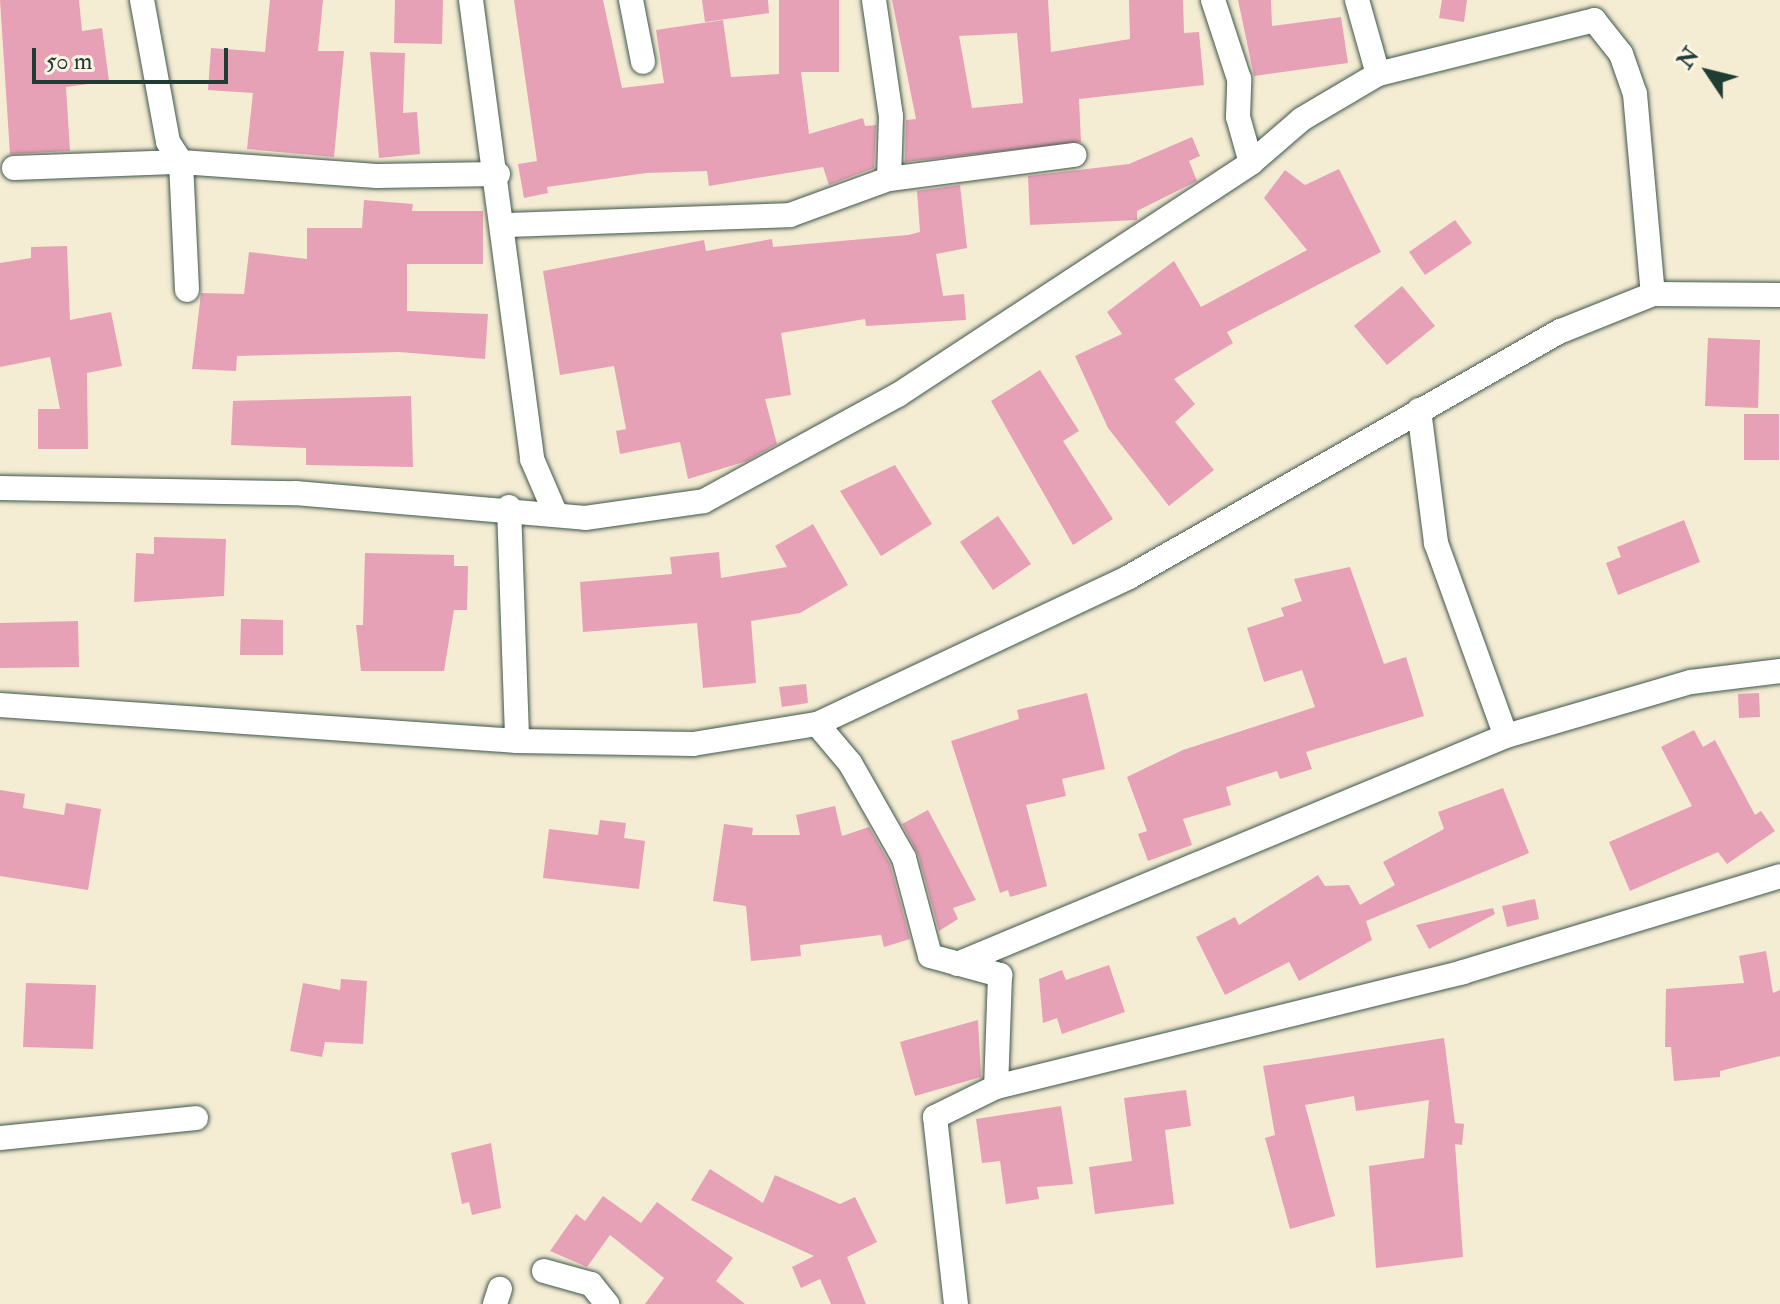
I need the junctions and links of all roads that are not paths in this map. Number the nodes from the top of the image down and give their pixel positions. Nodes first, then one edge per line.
1 (142, 0) edge
2 (471, 0) edge
3 (631, 0) edge
4 (874, 0) edge
5 (1213, 0) edge
6 (1357, 0) edge
7 (1594, 10) edge
8 (643, 62) dead end
9 (1378, 74) junction
10 (1074, 155) dead end
11 (181, 162) junction
12 (1251, 163) junction
13 (14, 168) dead end
14 (498, 174) junction
15 (889, 179) junction
16 (505, 225) junction
17 (187, 290) dead end
18 (1653, 294) junction
19 (1780, 295) edge
20 (1419, 410) junction
21 (0, 488) edge
22 (509, 507) junction
23 (554, 510) junction
24 (1780, 671) edge
25 (0, 705) edge
26 (817, 724) junction
27 (1506, 736) junction
28 (517, 741) junction
29 (1780, 876) edge
30 (957, 964) junction
31 (996, 1087) junction
32 (196, 1118) dead end
33 (0, 1138) edge
34 (544, 1271) dead end
35 (607, 1304) edge
36 (956, 1304) edge

1 - 11 street
2 - 14 street
3 - 8 street
4 - 15 street
5 - 12 street
6 - 9 street
7 - 9 street
7 - 18 street
9 - 12 street
10 - 15 street
11 - 13 street
11 - 14 street
11 - 17 street
12 - 23 street
14 - 16 street
15 - 16 street
16 - 23 street
18 - 19 street
18 - 20 street
20 - 26 street
20 - 27 street
21 - 22 street
22 - 23 street
22 - 28 street
24 - 27 street
25 - 28 street
26 - 28 street
26 - 30 street
27 - 30 street
29 - 31 street
30 - 31 street
31 - 36 street
32 - 33 street
34 - 35 street

